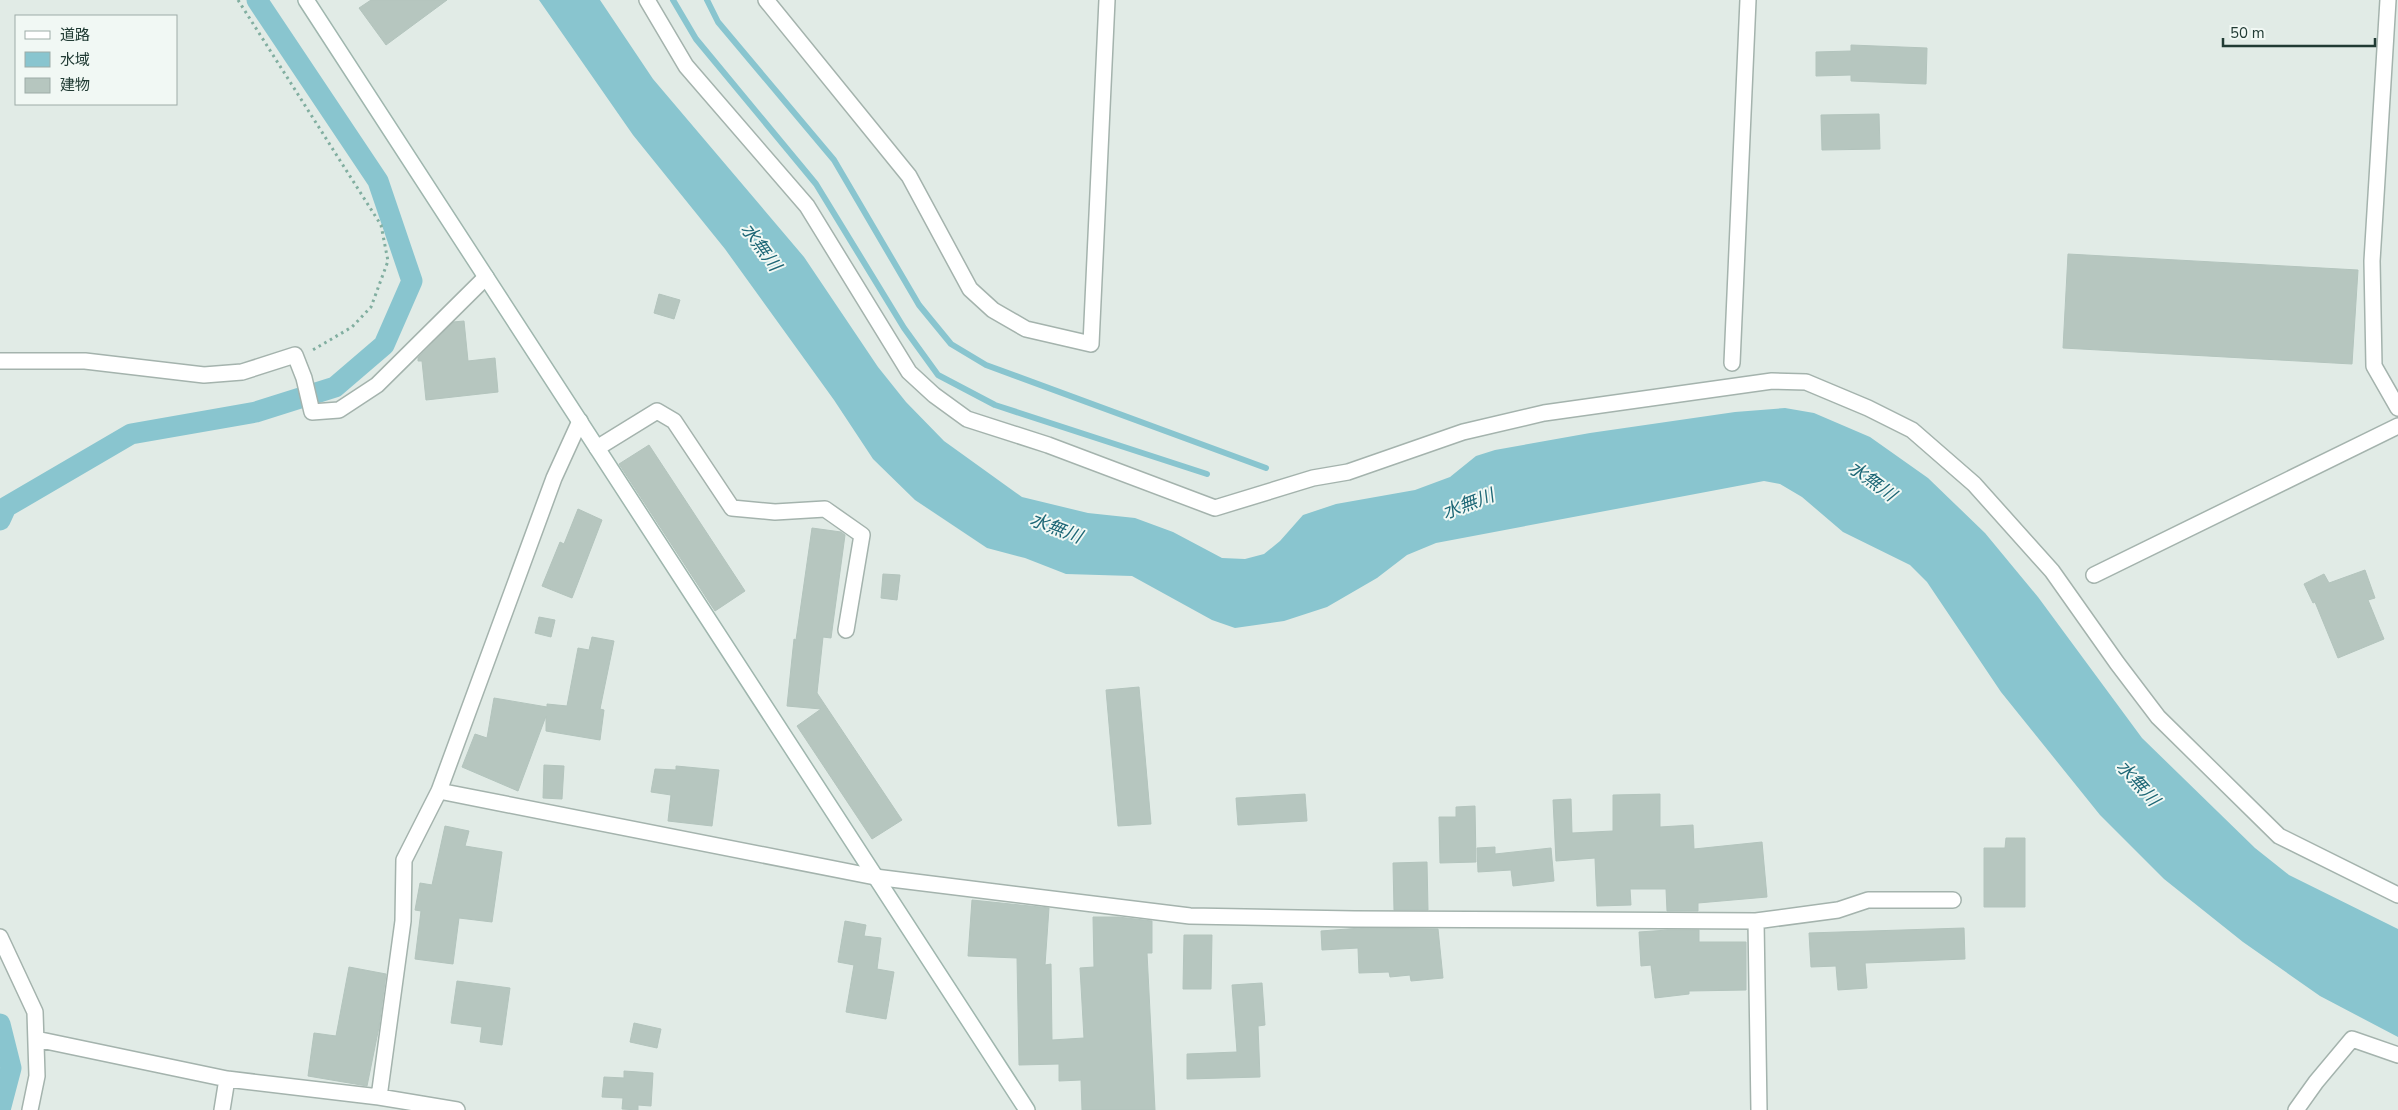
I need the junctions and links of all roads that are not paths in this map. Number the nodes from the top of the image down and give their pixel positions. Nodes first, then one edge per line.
1 (306, 0) edge
2 (647, 0) edge
3 (766, 0) edge
4 (1107, 0) edge
5 (1748, 0) edge
6 (2388, 0) edge
7 (486, 277) junction
8 (0, 361) edge
9 (1732, 363) dead end
10 (2398, 408) edge
11 (580, 421) junction
12 (2398, 426) edge
13 (597, 448) junction
14 (2094, 575) dead end
15 (846, 630) dead end
16 (439, 791) junction
17 (875, 877) junction
18 (2398, 895) edge
19 (1953, 900) dead end
20 (1756, 921) junction
21 (0, 938) edge
22 (36, 1039) junction
23 (2398, 1056) edge
24 (227, 1079) junction
25 (379, 1097) junction
26 (30, 1110) edge
27 (222, 1110) edge
28 (457, 1110) edge
29 (1027, 1110) edge
30 (1760, 1110) edge
31 (2296, 1110) edge

1 - 7 street
2 - 18 street
3 - 4 street
5 - 9 street
6 - 10 street
7 - 8 street
7 - 11 street
11 - 13 street
11 - 16 street
12 - 14 street
13 - 15 street
13 - 17 street
16 - 17 street
16 - 25 street
17 - 20 street
17 - 29 street
19 - 20 street
20 - 30 street
21 - 22 street
22 - 24 street
22 - 26 street
23 - 31 street
24 - 25 street
24 - 27 street
25 - 28 street

